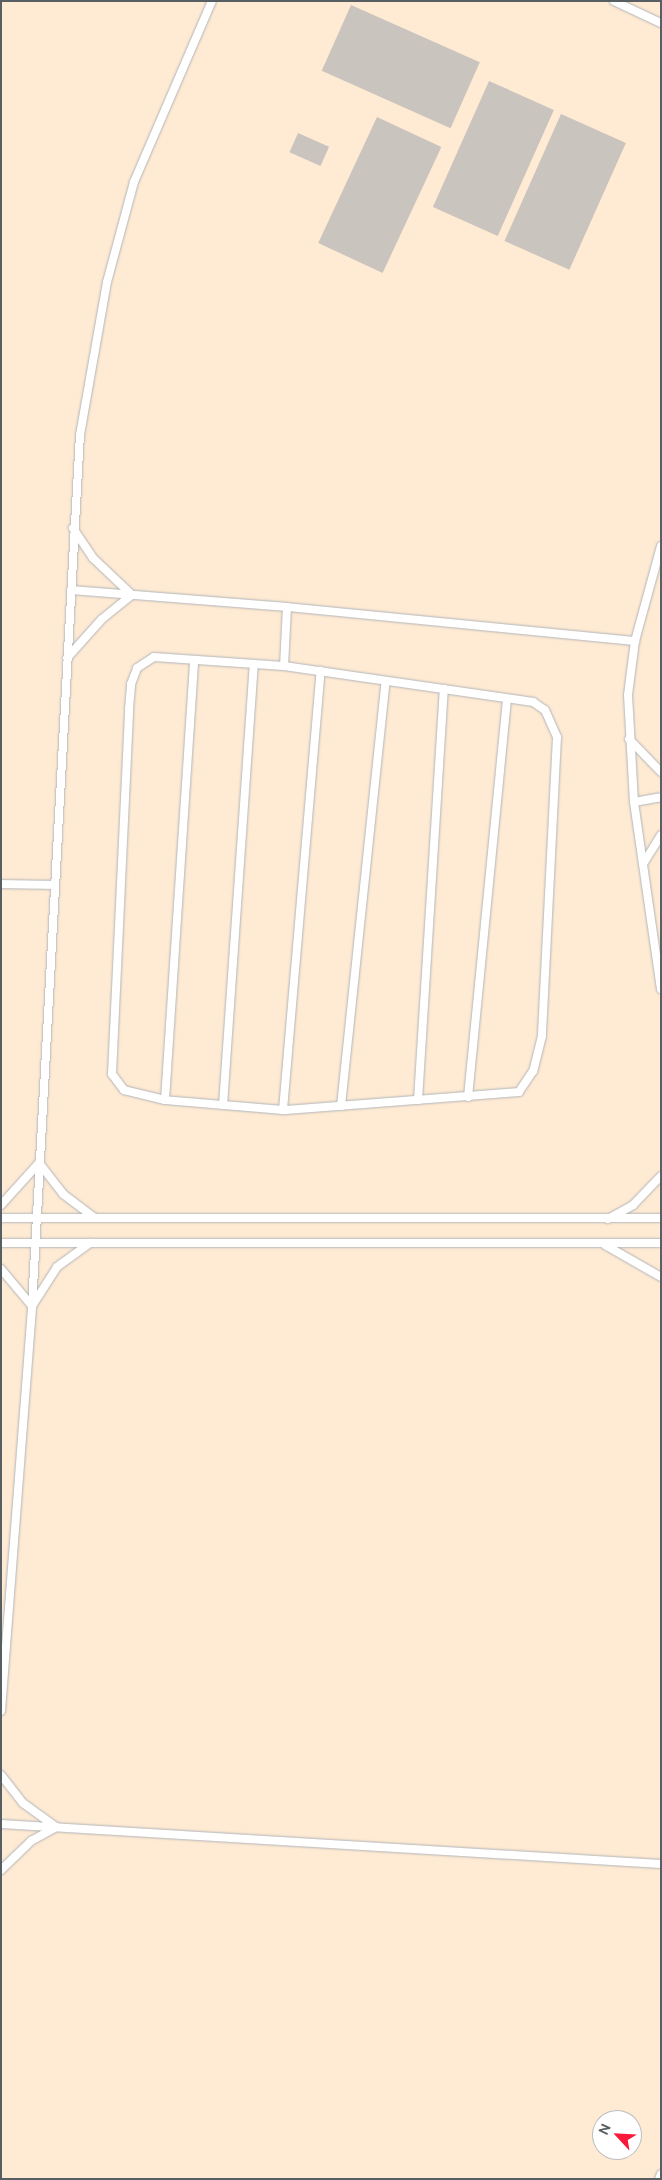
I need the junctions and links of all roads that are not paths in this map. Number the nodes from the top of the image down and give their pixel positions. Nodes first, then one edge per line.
1 (212, 1) edge
2 (614, 1) edge
3 (661, 23) edge
4 (73, 528) junction
5 (661, 546) edge
6 (71, 590) junction
7 (132, 595) junction
8 (287, 607) junction
9 (636, 641) junction
10 (68, 658) junction
11 (194, 660) junction
12 (254, 664) junction
13 (284, 666) junction
14 (321, 671) junction
15 (386, 681) junction
16 (444, 689) junction
17 (507, 699) junction
18 (628, 739) junction
19 (661, 772) edge
20 (661, 797) edge
21 (634, 802) junction
22 (661, 835) edge
23 (643, 864) junction
24 (1, 884) edge
25 (54, 885) junction
26 (661, 989) edge
27 (468, 1096) junction
28 (165, 1100) junction
29 (418, 1100) junction
30 (223, 1105) junction
31 (340, 1106) junction
32 (284, 1110) junction
33 (39, 1163) junction
34 (661, 1176) edge
35 (1, 1205) edge
36 (1, 1218) edge
37 (36, 1218) junction
38 (94, 1218) junction
39 (661, 1218) edge
40 (606, 1220) junction
41 (1, 1243) edge
42 (35, 1243) junction
43 (90, 1243) junction
44 (601, 1243) junction
45 (661, 1243) edge
46 (1, 1269) edge
47 (661, 1277) edge
48 (32, 1306) junction
49 (1, 1711) edge
50 (1, 1776) edge
51 (1, 1824) edge
52 (56, 1827) junction
53 (661, 1864) edge
54 (1, 1870) edge
55 (661, 2174) edge
56 (659, 2179) edge

1 - 4 lane
2 - 3 lane
4 - 6 lane
4 - 7 lane
5 - 9 lane
6 - 7 lane
6 - 10 lane
7 - 8 lane
7 - 10 lane
8 - 9 lane
8 - 13 lane
9 - 18 lane
10 - 25 lane
11 - 12 lane
11 - 28 lane
11 - 28 lane
12 - 13 lane
12 - 30 lane
13 - 14 lane
14 - 15 lane
14 - 32 lane
15 - 16 lane
15 - 31 lane
16 - 17 lane
16 - 29 lane
17 - 27 lane
17 - 27 lane
18 - 19 lane
18 - 21 lane
20 - 21 lane
21 - 23 lane
22 - 23 lane
23 - 26 lane
24 - 25 lane
25 - 33 lane
27 - 29 lane
28 - 30 lane
29 - 31 lane
30 - 32 lane
31 - 32 lane
33 - 35 lane
33 - 37 lane
33 - 38 lane
34 - 40 lane
36 - 37 lane
37 - 38 lane
37 - 42 lane
38 - 40 lane
39 - 40 lane
41 - 42 lane
42 - 43 lane
42 - 48 lane
43 - 44 lane
43 - 48 lane
44 - 45 lane
44 - 47 lane
46 - 48 lane
48 - 49 lane
50 - 52 lane
51 - 52 lane
52 - 53 lane
52 - 54 lane
55 - 56 lane

